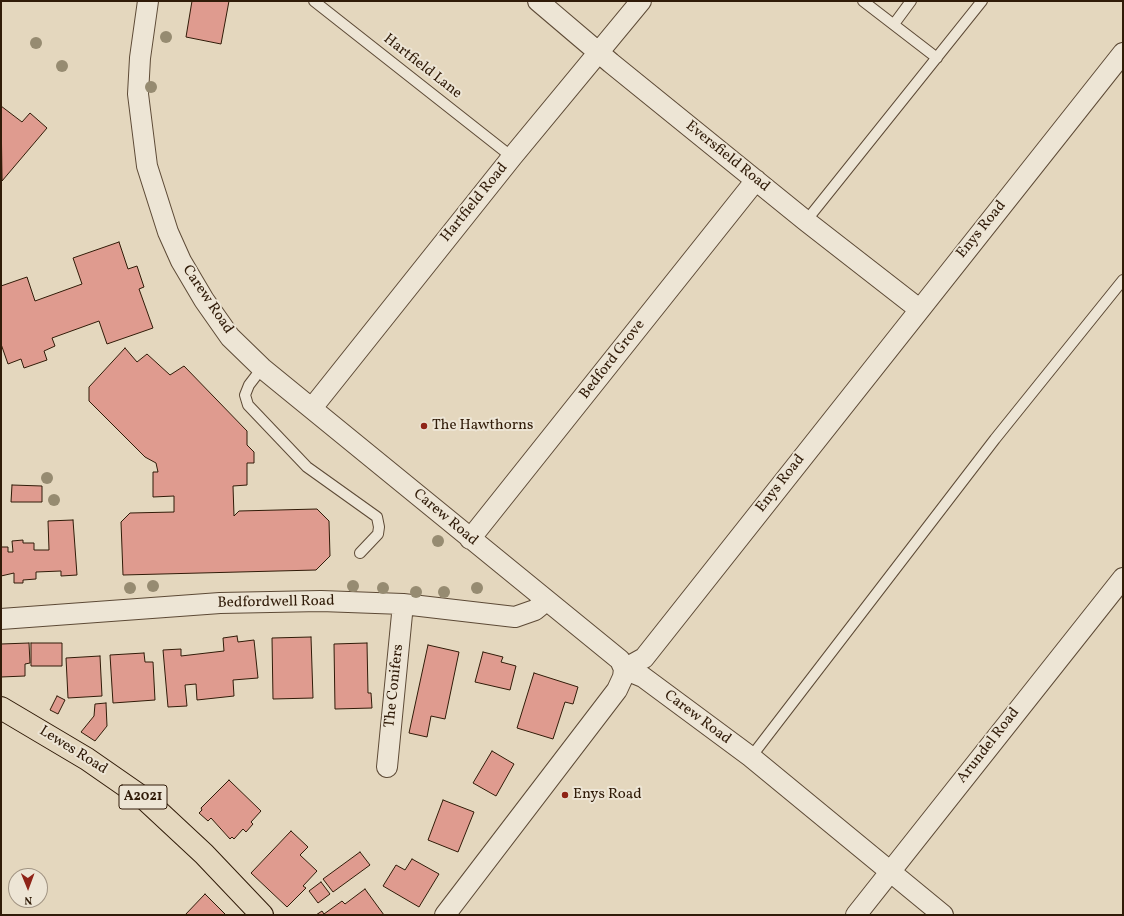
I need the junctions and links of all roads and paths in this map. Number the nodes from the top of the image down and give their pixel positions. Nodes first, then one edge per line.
1 (148, 1) edge
2 (314, 1) edge
3 (538, 1) edge
4 (641, 1) edge
5 (863, 1) edge
6 (912, 1) edge
7 (982, 1) edge
8 (894, 24) junction
9 (599, 51) junction
10 (1123, 53) edge
11 (937, 58) junction
12 (512, 157) junction
13 (756, 180) junction
14 (806, 221) junction
15 (1123, 280) edge
16 (919, 309) junction
17 (262, 368) junction
18 (312, 408) junction
19 (470, 539) junction
20 (360, 553) dead end
21 (1123, 578) edge
22 (546, 601) junction
23 (402, 604) junction
24 (1, 618) edge
25 (624, 668) junction
26 (1, 708) edge
27 (751, 757) junction
28 (386, 767) dead end
29 (890, 873) junction
30 (262, 915) edge
31 (445, 915) edge
32 (856, 915) edge
33 (943, 915) edge

1 - 17 street, Carew Road
2 - 12 lane, Hartfield Lane
3 - 9 street, Eversfield Road
4 - 9 street, Hartfield Road
5 - 8 lane
6 - 8 lane
7 - 11 lane
8 - 11 lane
9 - 12 street, Hartfield Road
9 - 13 street, Eversfield Road
10 - 16 street, Enys Road
11 - 14 lane
12 - 18 street, Hartfield Road
13 - 14 street, Eversfield Road
13 - 19 street, Bedford Grove
14 - 16 street, Eversfield Road
15 - 27 lane
16 - 25 street, Enys Road
17 - 18 street, Carew Road
17 - 20 lane
18 - 19 street, Carew Road
19 - 22 street, Carew Road
21 - 29 street, Arundel Road
22 - 23 street, Bedfordwell Road
22 - 25 street, Carew Road
23 - 24 street, Bedfordwell Road
23 - 28 street, The Conifers
25 - 27 street, Carew Road
25 - 31 street
26 - 30 main road, Lewes Road / A2021
27 - 29 street, Carew Road
29 - 32 street, Arundel Road
29 - 33 street, Carew Road

